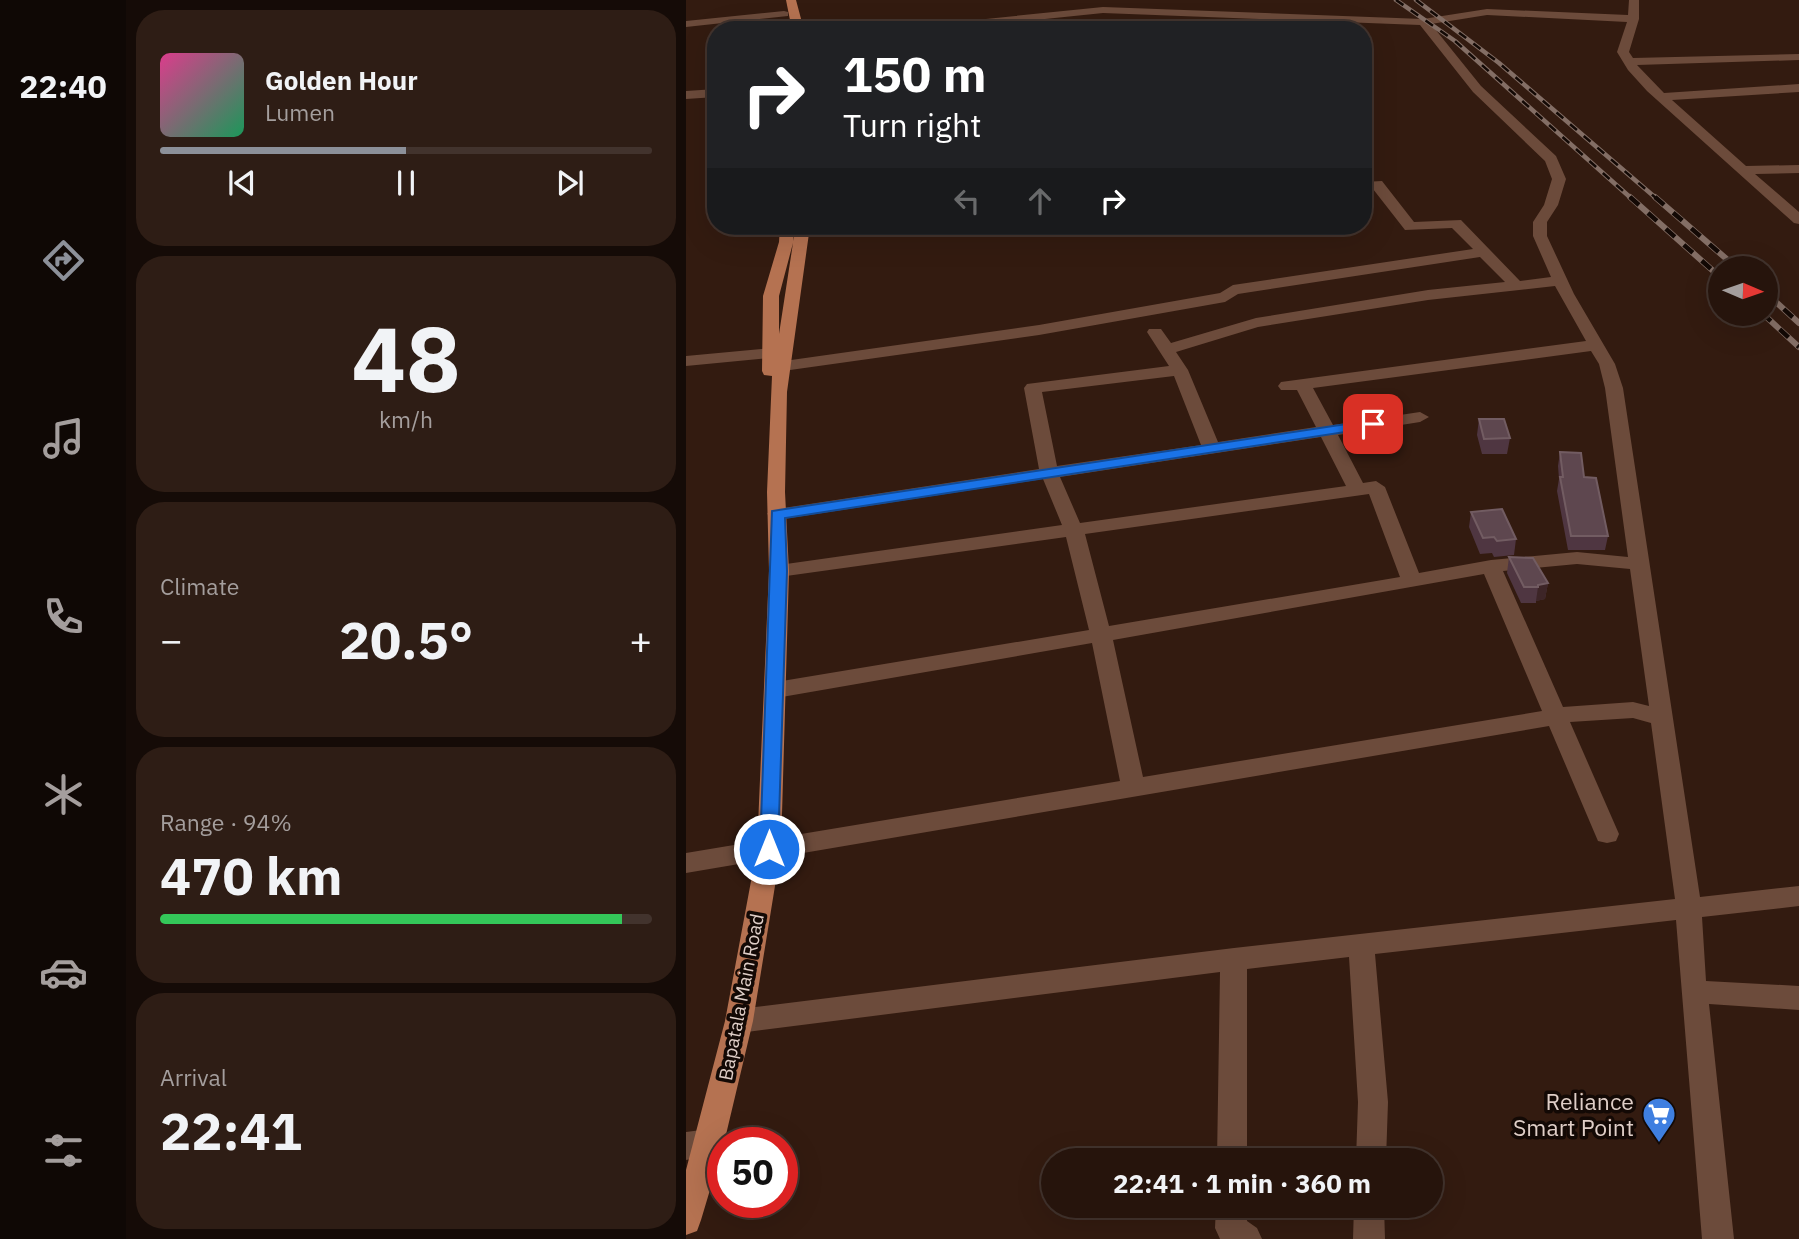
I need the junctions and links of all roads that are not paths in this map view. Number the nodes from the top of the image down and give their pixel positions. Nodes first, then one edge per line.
1 (781, 0) edge
2 (791, 0) edge
3 (1634, 0) edge
4 (784, 14) junction
5 (1633, 19) junction
6 (715, 21) edge
7 (786, 21) edge
8 (796, 21) edge
9 (992, 21) edge
10 (707, 22) edge
11 (1423, 22) junction
12 (686, 24) edge
13 (1799, 57) edge
14 (1629, 62) junction
15 (1799, 88) edge
16 (707, 94) edge
17 (686, 95) edge
18 (1661, 97) junction
19 (1799, 169) edge
20 (1745, 170) junction
21 (1372, 185) edge
22 (1799, 220) edge
23 (787, 235) edge
24 (802, 235) edge
25 (1481, 252) junction
26 (1560, 281) junction
27 (1516, 285) junction
28 (1155, 332) dead end
29 (1595, 345) junction
30 (1169, 349) junction
31 (779, 358) junction
32 (686, 361) edge
33 (1180, 370) junction
34 (1420, 417) dead end
35 (1327, 432) junction
36 (1211, 447) junction
37 (1049, 472) junction
38 (1357, 489) junction
39 (777, 514) junction
40 (1074, 530) junction
41 (1640, 564) junction
42 (1491, 566) junction
43 (779, 571) junction
44 (1412, 581) junction
45 (1101, 635) junction
46 (776, 690) junction
47 (1557, 717) junction
48 (1660, 717) junction
49 (1133, 788) junction
50 (1607, 834) dead end
51 (769, 849) junction
52 (686, 863) edge
53 (1799, 896) edge
54 (1689, 908) junction
55 (1361, 944) junction
56 (1234, 958) junction
57 (1694, 992) junction
58 (1799, 998) edge
59 (739, 1021) junction
60 (698, 1144) edge
61 (1231, 1148) edge
62 (1371, 1148) edge
63 (1231, 1218) edge
64 (1369, 1218) edge
65 (686, 1220) edge
66 (1246, 1239) edge
67 (1369, 1239) edge
68 (1718, 1239) edge

1 - 4 main road
2 - 8 main road
3 - 5 street
4 - 6 street
4 - 7 main road
5 - 11 street
5 - 14 street
9 - 11 street
10 - 12 street
11 - 26 street
13 - 14 street
14 - 18 street
15 - 18 street
16 - 17 street
18 - 20 street
19 - 20 street
20 - 22 street
21 - 25 street
23 - 31 main road, Bapatala Main Road
24 - 31 main road, Bapatala Main Road
25 - 27 street
25 - 31 street
26 - 27 street
26 - 29 street
27 - 30 street
28 - 30 street
29 - 35 street
29 - 41 street
30 - 33 street
31 - 32 street
31 - 39 main road, Bapatala Main Road
33 - 36 street
33 - 37 street
34 - 35 street
35 - 36 street
35 - 38 street
36 - 37 street
37 - 39 street
37 - 40 street
38 - 40 street
38 - 44 street
39 - 43 main road, Bapatala Main Road
40 - 43 street
40 - 45 street
41 - 42 street
41 - 48 street
42 - 44 street
42 - 47 street
43 - 46 main road, Bapatala Main Road
44 - 45 street
45 - 46 street
45 - 49 street
46 - 51 main road, Bapatala Main Road
47 - 48 street
47 - 49 street
47 - 50 street
48 - 54 street
49 - 51 street
51 - 52 street
51 - 59 main road, Bapatala Main Road
53 - 54 street
54 - 55 street
54 - 57 street
55 - 56 street
55 - 62 street
56 - 59 street
56 - 61 street
57 - 58 street
57 - 68 street
59 - 60 main road, Bapatala Main Road
60 - 65 main road, Bapatala Main Road
63 - 66 street
64 - 67 street

